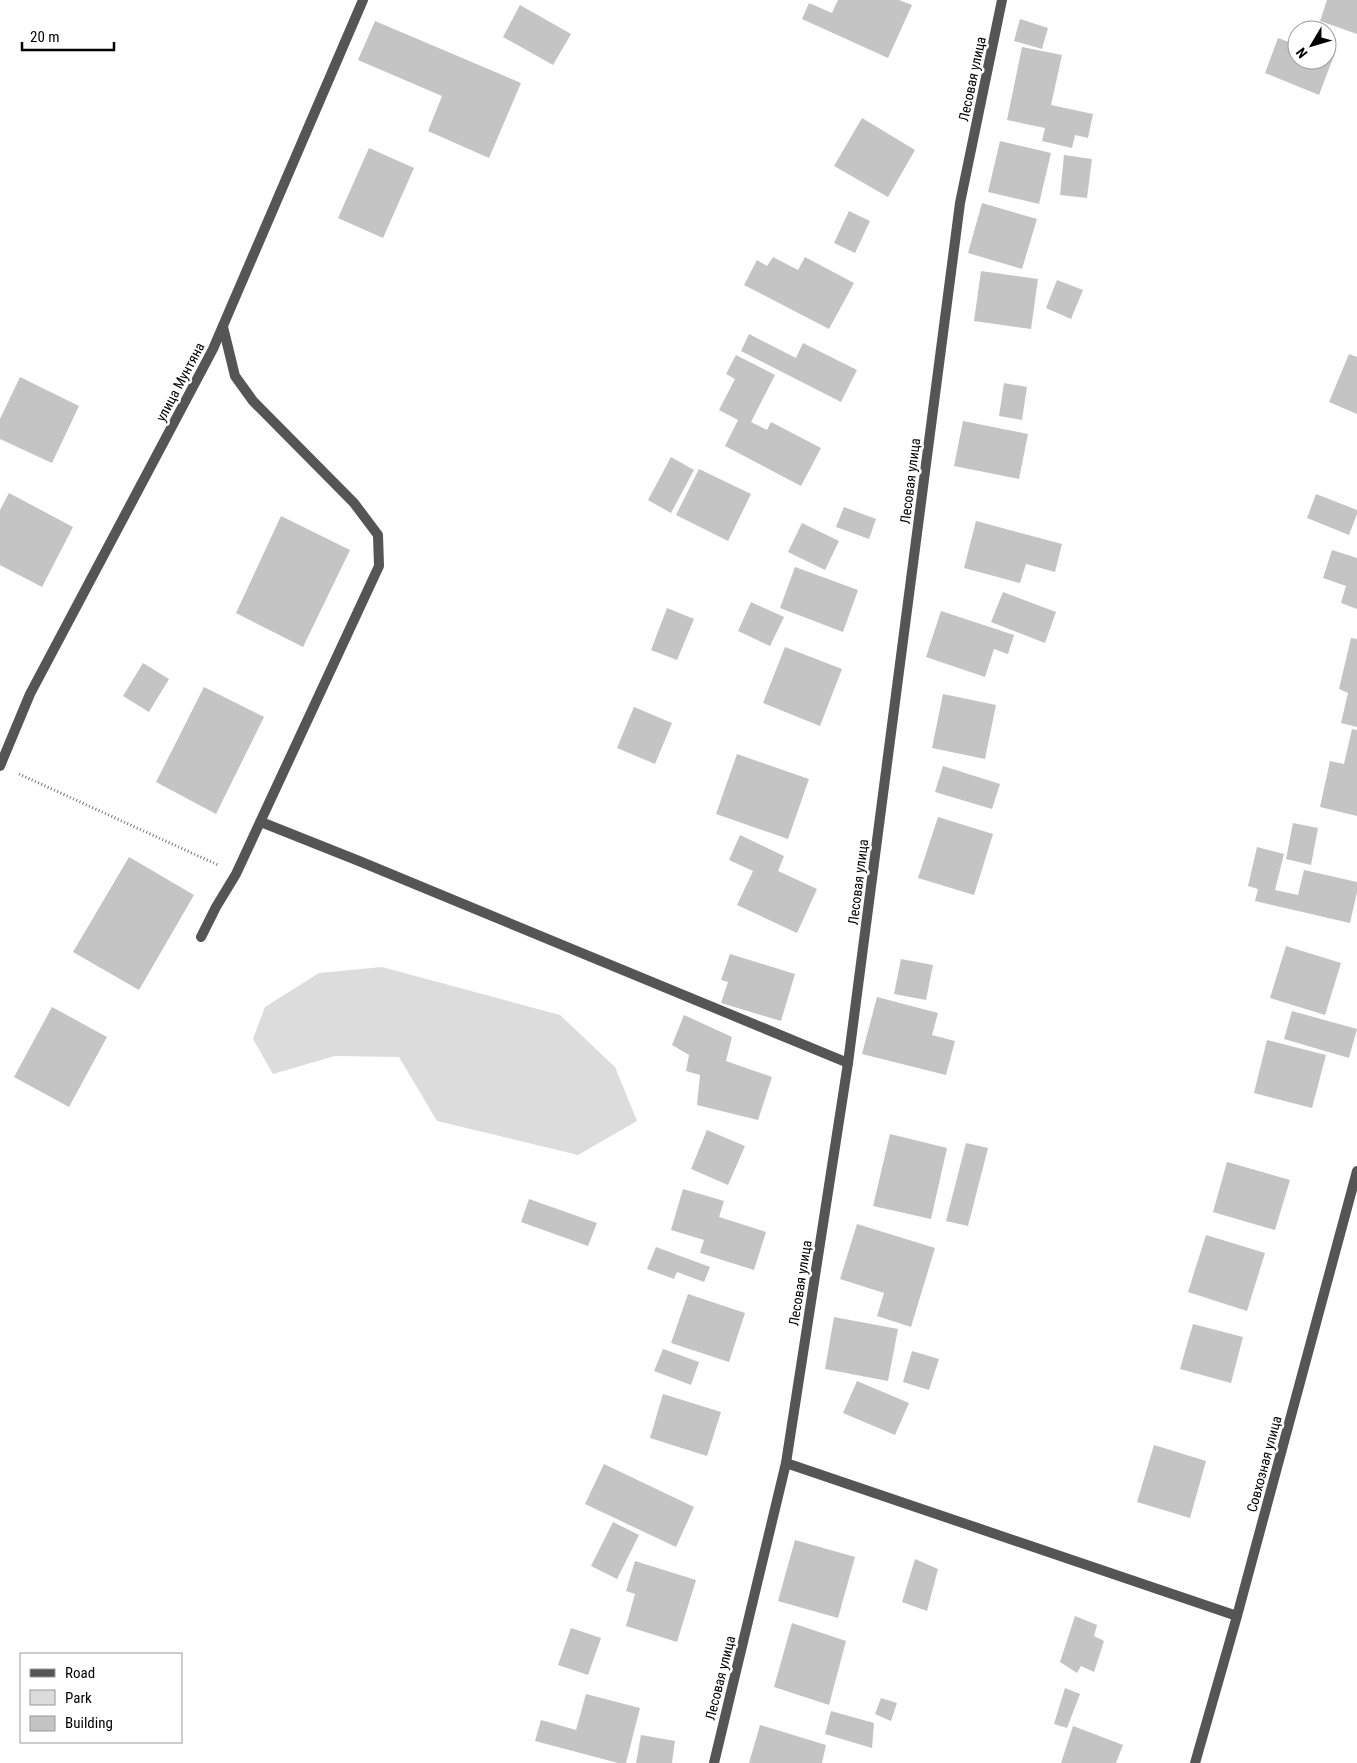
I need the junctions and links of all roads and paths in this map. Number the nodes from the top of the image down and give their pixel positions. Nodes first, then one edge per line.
1 (363, 0) edge
2 (1002, 0) edge
3 (223, 326) junction
4 (0, 766) edge
5 (260, 822) junction
6 (236, 874) junction
7 (201, 937) dead end
8 (848, 1063) junction
9 (1357, 1171) edge
10 (786, 1463) junction
11 (1237, 1616) junction
12 (714, 1763) edge
13 (1195, 1763) edge

1 - 3 street, улица Мунтяна
2 - 8 street, Лесовая улица
3 - 4 street, улица Мунтяна
3 - 5 street
4 - 6 path
5 - 6 street
5 - 8 street
6 - 7 street
8 - 10 street, Лесовая улица
9 - 11 street, Совхозная улица
10 - 11 street
10 - 12 street, Лесовая улица
11 - 13 street, Совхозная улица

